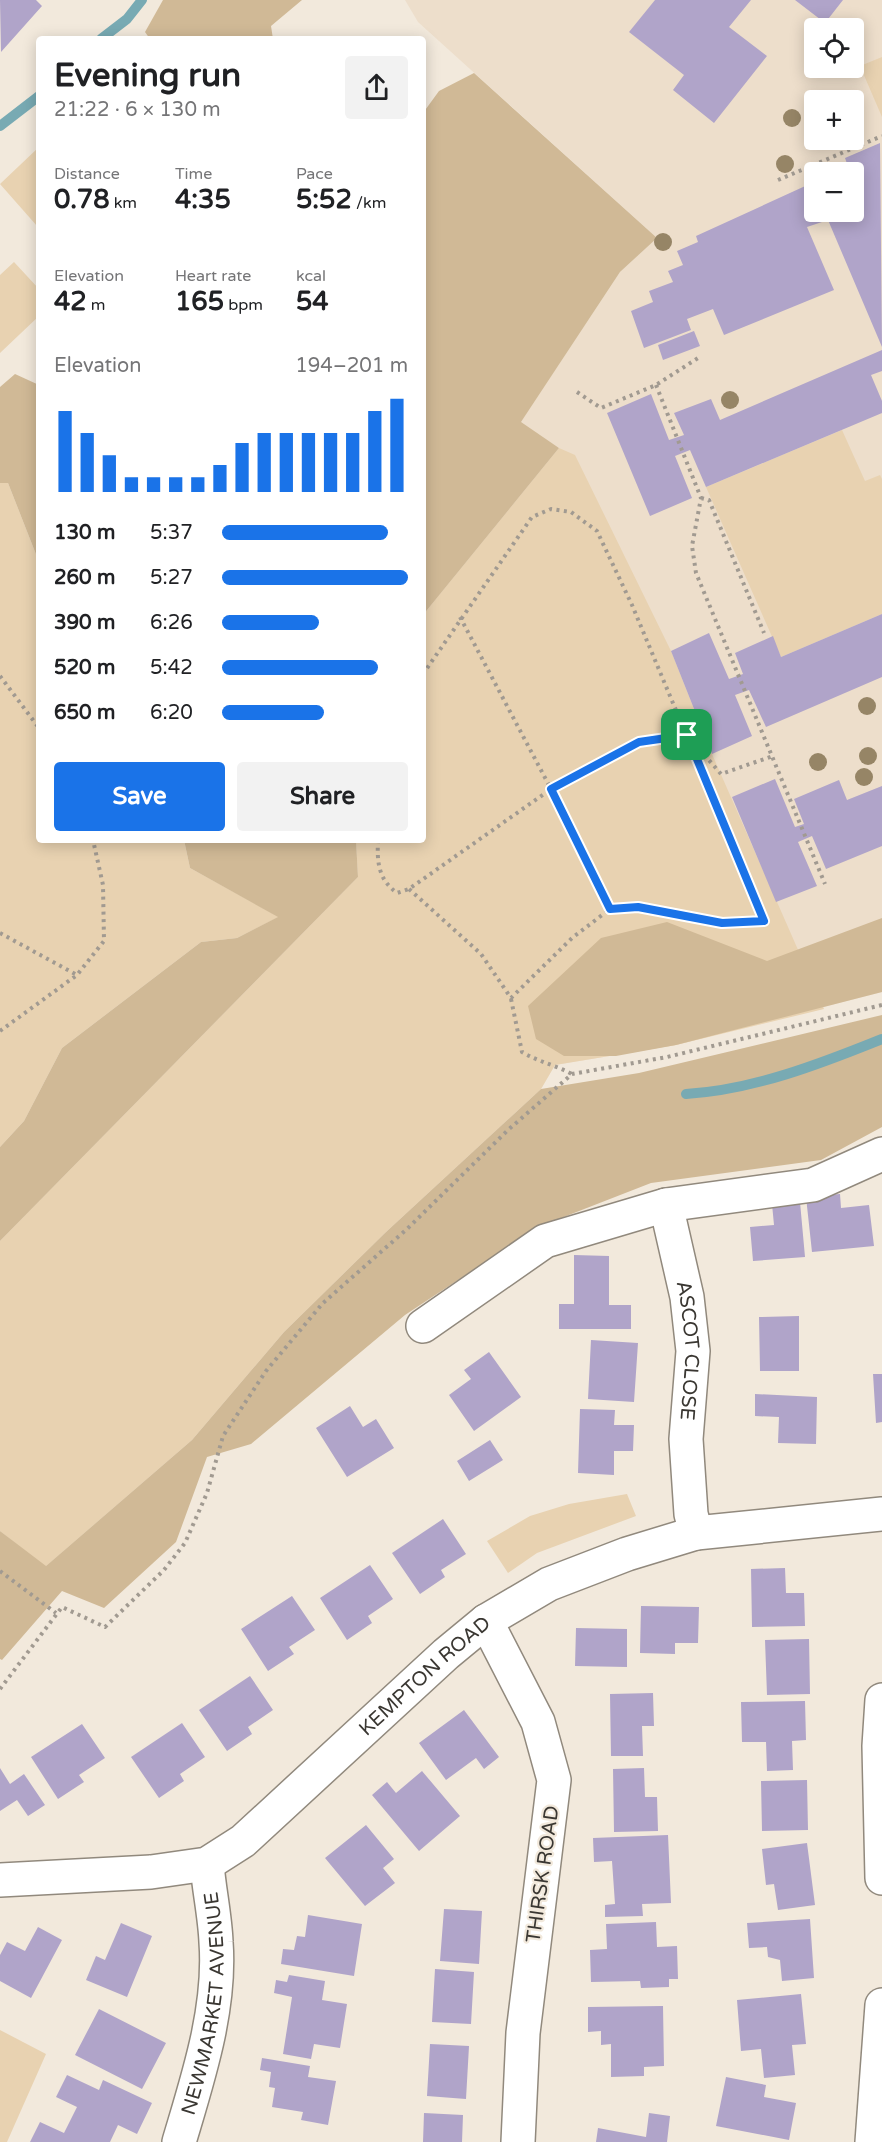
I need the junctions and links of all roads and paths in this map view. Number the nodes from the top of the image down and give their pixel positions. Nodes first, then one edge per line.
1 (882, 136) edge
2 (778, 180) dead end
3 (698, 358) dead end
4 (656, 385) junction
5 (577, 393) dead end
6 (701, 498) junction
7 (460, 617) junction
8 (764, 633) dead end
9 (426, 669) edge
10 (0, 676) edge
11 (36, 724) edge
12 (687, 735) junction
13 (773, 756) junction
14 (551, 789) junction
15 (94, 843) edge
16 (378, 843) edge
17 (825, 884) dead end
18 (409, 889) junction
19 (610, 909) junction
20 (0, 933) edge
21 (77, 975) junction
22 (511, 999) junction
23 (882, 1005) edge
24 (0, 1031) edge
25 (572, 1074) junction
26 (882, 1154) edge
27 (666, 1206) junction
28 (423, 1326) dead end
29 (882, 1514) edge
30 (696, 1533) junction
31 (0, 1571) edge
32 (56, 1613) junction
33 (486, 1621) junction
34 (0, 1689) edge
35 (882, 1700) edge
36 (207, 1864) junction
37 (882, 1878) edge
38 (0, 1880) edge
39 (882, 2005) edge
40 (179, 2142) edge
41 (518, 2142) edge
42 (872, 2142) edge

1 - 2 path
3 - 4 path
4 - 5 path
4 - 6 path
6 - 8 path
6 - 13 path
7 - 9 path
7 - 12 path
7 - 14 path
10 - 11 path
12 - 13 path
12 - 14 path
12 - 19 path
13 - 17 path
14 - 18 path
14 - 19 path
15 - 21 path
16 - 18 path
18 - 22 path
19 - 22 path
20 - 21 path
21 - 24 path
22 - 25 path
23 - 25 path
25 - 32 path
26 - 27 street
27 - 28 street
27 - 30 street, ASCOT CLOSE
29 - 30 street, KEMPTON ROAD
30 - 33 street, KEMPTON ROAD
31 - 32 path
32 - 34 path
33 - 36 street, KEMPTON ROAD
33 - 41 street, THIRSK ROAD
35 - 37 street
36 - 38 street, KEMPTON ROAD
36 - 40 street, NEWMARKET AVENUE
39 - 42 street

